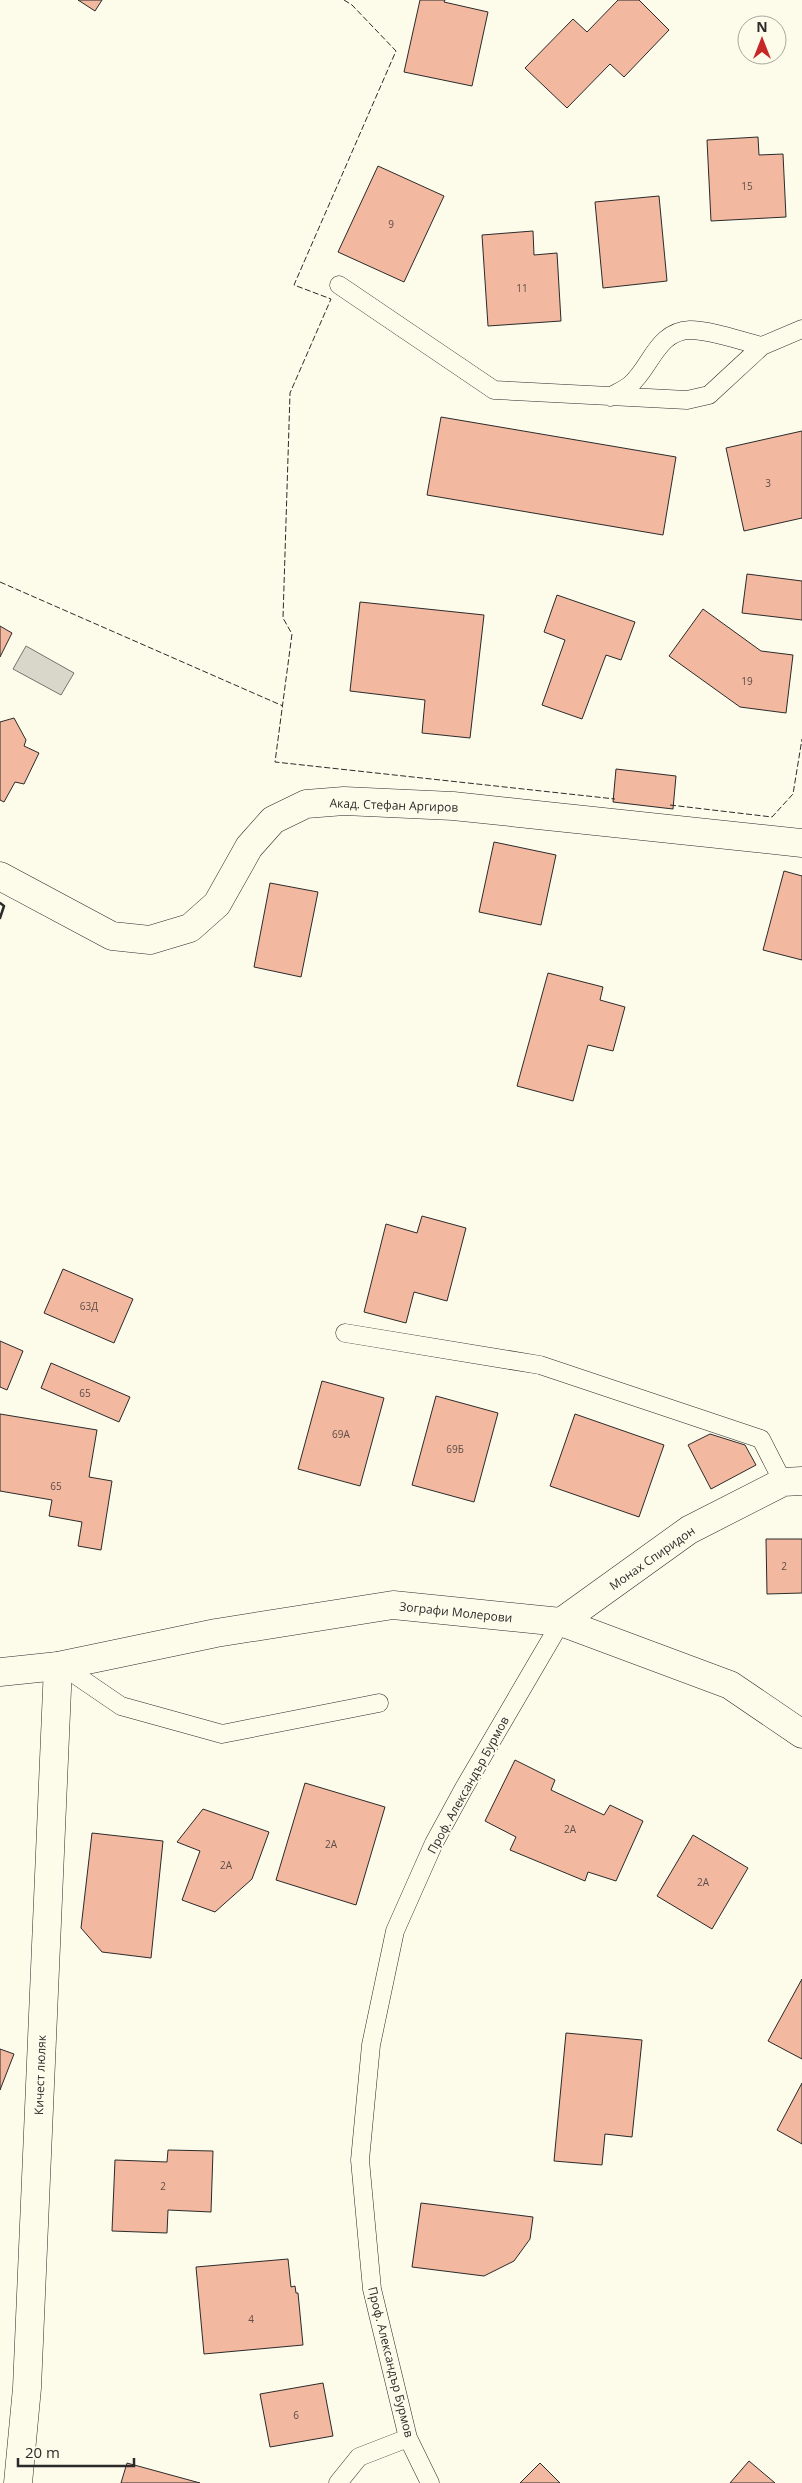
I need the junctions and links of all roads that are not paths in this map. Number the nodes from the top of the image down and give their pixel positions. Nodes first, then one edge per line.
1 (339, 285) dead end
2 (802, 329) edge
3 (762, 346) junction
4 (610, 397) junction
5 (802, 840) edge
6 (0, 876) edge
7 (345, 1333) dead end
8 (793, 1482) edge
9 (561, 1622) junction
10 (59, 1666) junction
11 (0, 1672) edge
12 (379, 1704) dead end
13 (802, 1734) edge
14 (408, 2438) junction
15 (18, 2483) edge
16 (338, 2483) edge
17 (430, 2483) edge

1 - 4 lane
2 - 3 lane
3 - 4 lane
3 - 4 lane
5 - 6 street, Акад. Стефан Аргиров
7 - 8 lane
8 - 9 street, Монах Спиридон
9 - 10 street, Зографи Молерови
9 - 13 street, Зографи Молерови
9 - 14 lane, Проф. Александър Бурмов
10 - 11 street, Зографи Молерови
10 - 12 lane
10 - 15 street, Кичест люляк
14 - 16 lane
14 - 17 lane, Проф. Александър Бурмов

